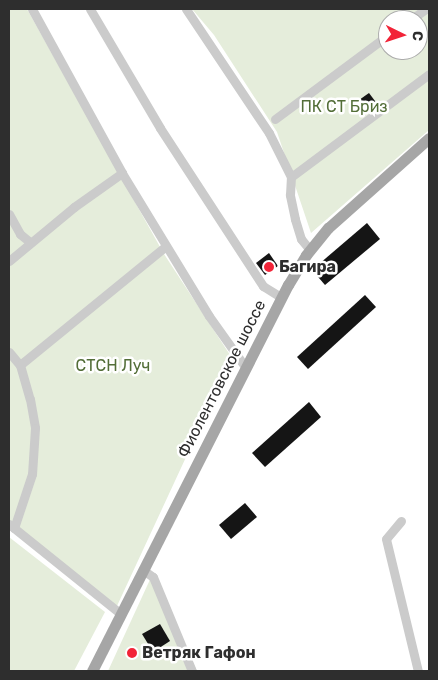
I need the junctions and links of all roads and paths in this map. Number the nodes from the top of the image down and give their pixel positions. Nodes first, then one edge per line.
1 (32, 9) edge
2 (90, 9) edge
3 (186, 9) edge
4 (378, 42) edge
5 (429, 74) edge
6 (275, 119) dead end
7 (429, 138) edge
8 (122, 173) junction
9 (291, 177) junction
10 (9, 214) edge
11 (30, 242) junction
12 (166, 246) junction
13 (310, 250) junction
14 (9, 261) edge
15 (282, 298) junction
16 (9, 352) edge
17 (20, 365) junction
18 (246, 368) junction
19 (401, 521) dead end
20 (11, 526) edge
21 (143, 570) junction
22 (121, 614) junction
23 (92, 671) edge
24 (192, 671) edge
25 (418, 671) edge

1 - 8 street
2 - 15 street
3 - 9 street
4 - 6 street
5 - 9 street
7 - 13 main road, Фиолентовское шоссе
8 - 11 street
8 - 12 street
9 - 13 street
10 - 11 street
11 - 14 street
12 - 17 street
12 - 18 street
13 - 15 main road, Фиолентовское шоссе
15 - 18 main road, Фиолентовское шоссе
16 - 17 street
17 - 20 street
18 - 21 main road, Фиолентовское шоссе
19 - 25 street
20 - 22 street
21 - 22 main road, Фиолентовское шоссе
21 - 24 street
22 - 23 main road, Фиолентовское шоссе

